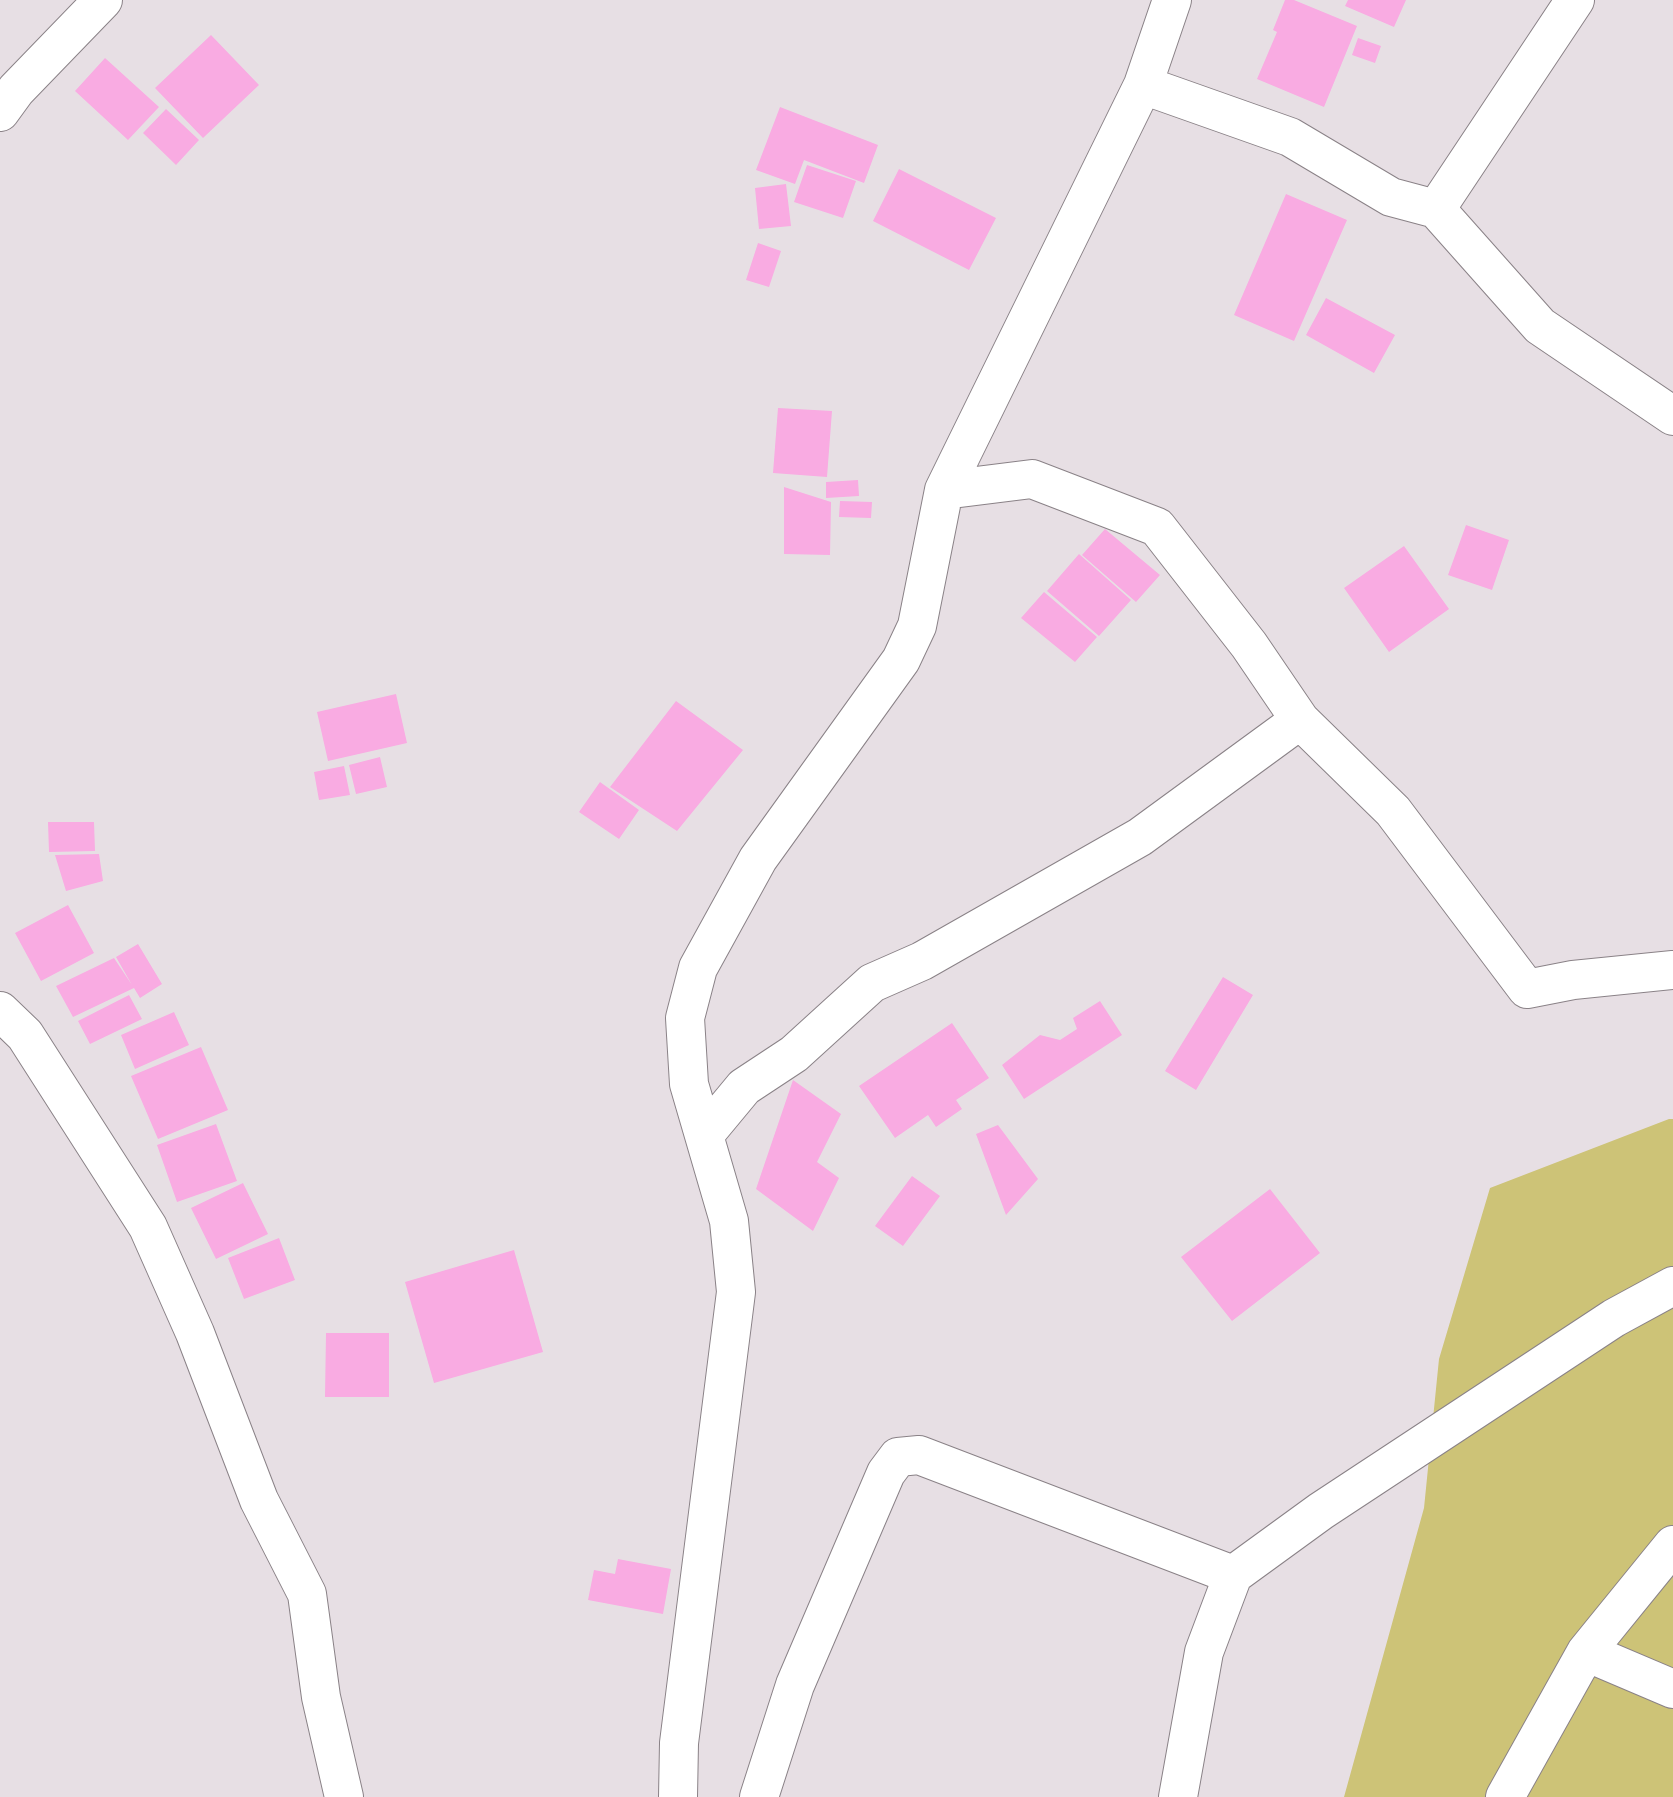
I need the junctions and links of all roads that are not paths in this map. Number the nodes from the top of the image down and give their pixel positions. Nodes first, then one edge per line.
1 (103, 0) edge
2 (1172, 0) edge
3 (1575, 0) edge
4 (1143, 85) junction
5 (0, 112) edge
6 (1436, 209) junction
7 (1673, 416) edge
8 (944, 490) junction
9 (1300, 720) junction
10 (1673, 970) edge
11 (0, 1011) edge
12 (705, 1134) junction
13 (1673, 1286) edge
14 (1673, 1545) edge
15 (1233, 1575) junction
16 (1586, 1652) junction
17 (1673, 1689) edge
18 (344, 1797) edge
19 (678, 1797) edge
20 (759, 1797) edge
21 (1178, 1797) edge
22 (1505, 1797) edge

1 - 5 street
2 - 4 street
3 - 6 street
4 - 6 street
4 - 8 street
6 - 7 street
8 - 9 street
8 - 12 street
9 - 10 street
9 - 12 street
11 - 18 street
12 - 19 street
13 - 15 street
14 - 16 street
15 - 20 street
15 - 21 street
16 - 17 street
16 - 22 street

